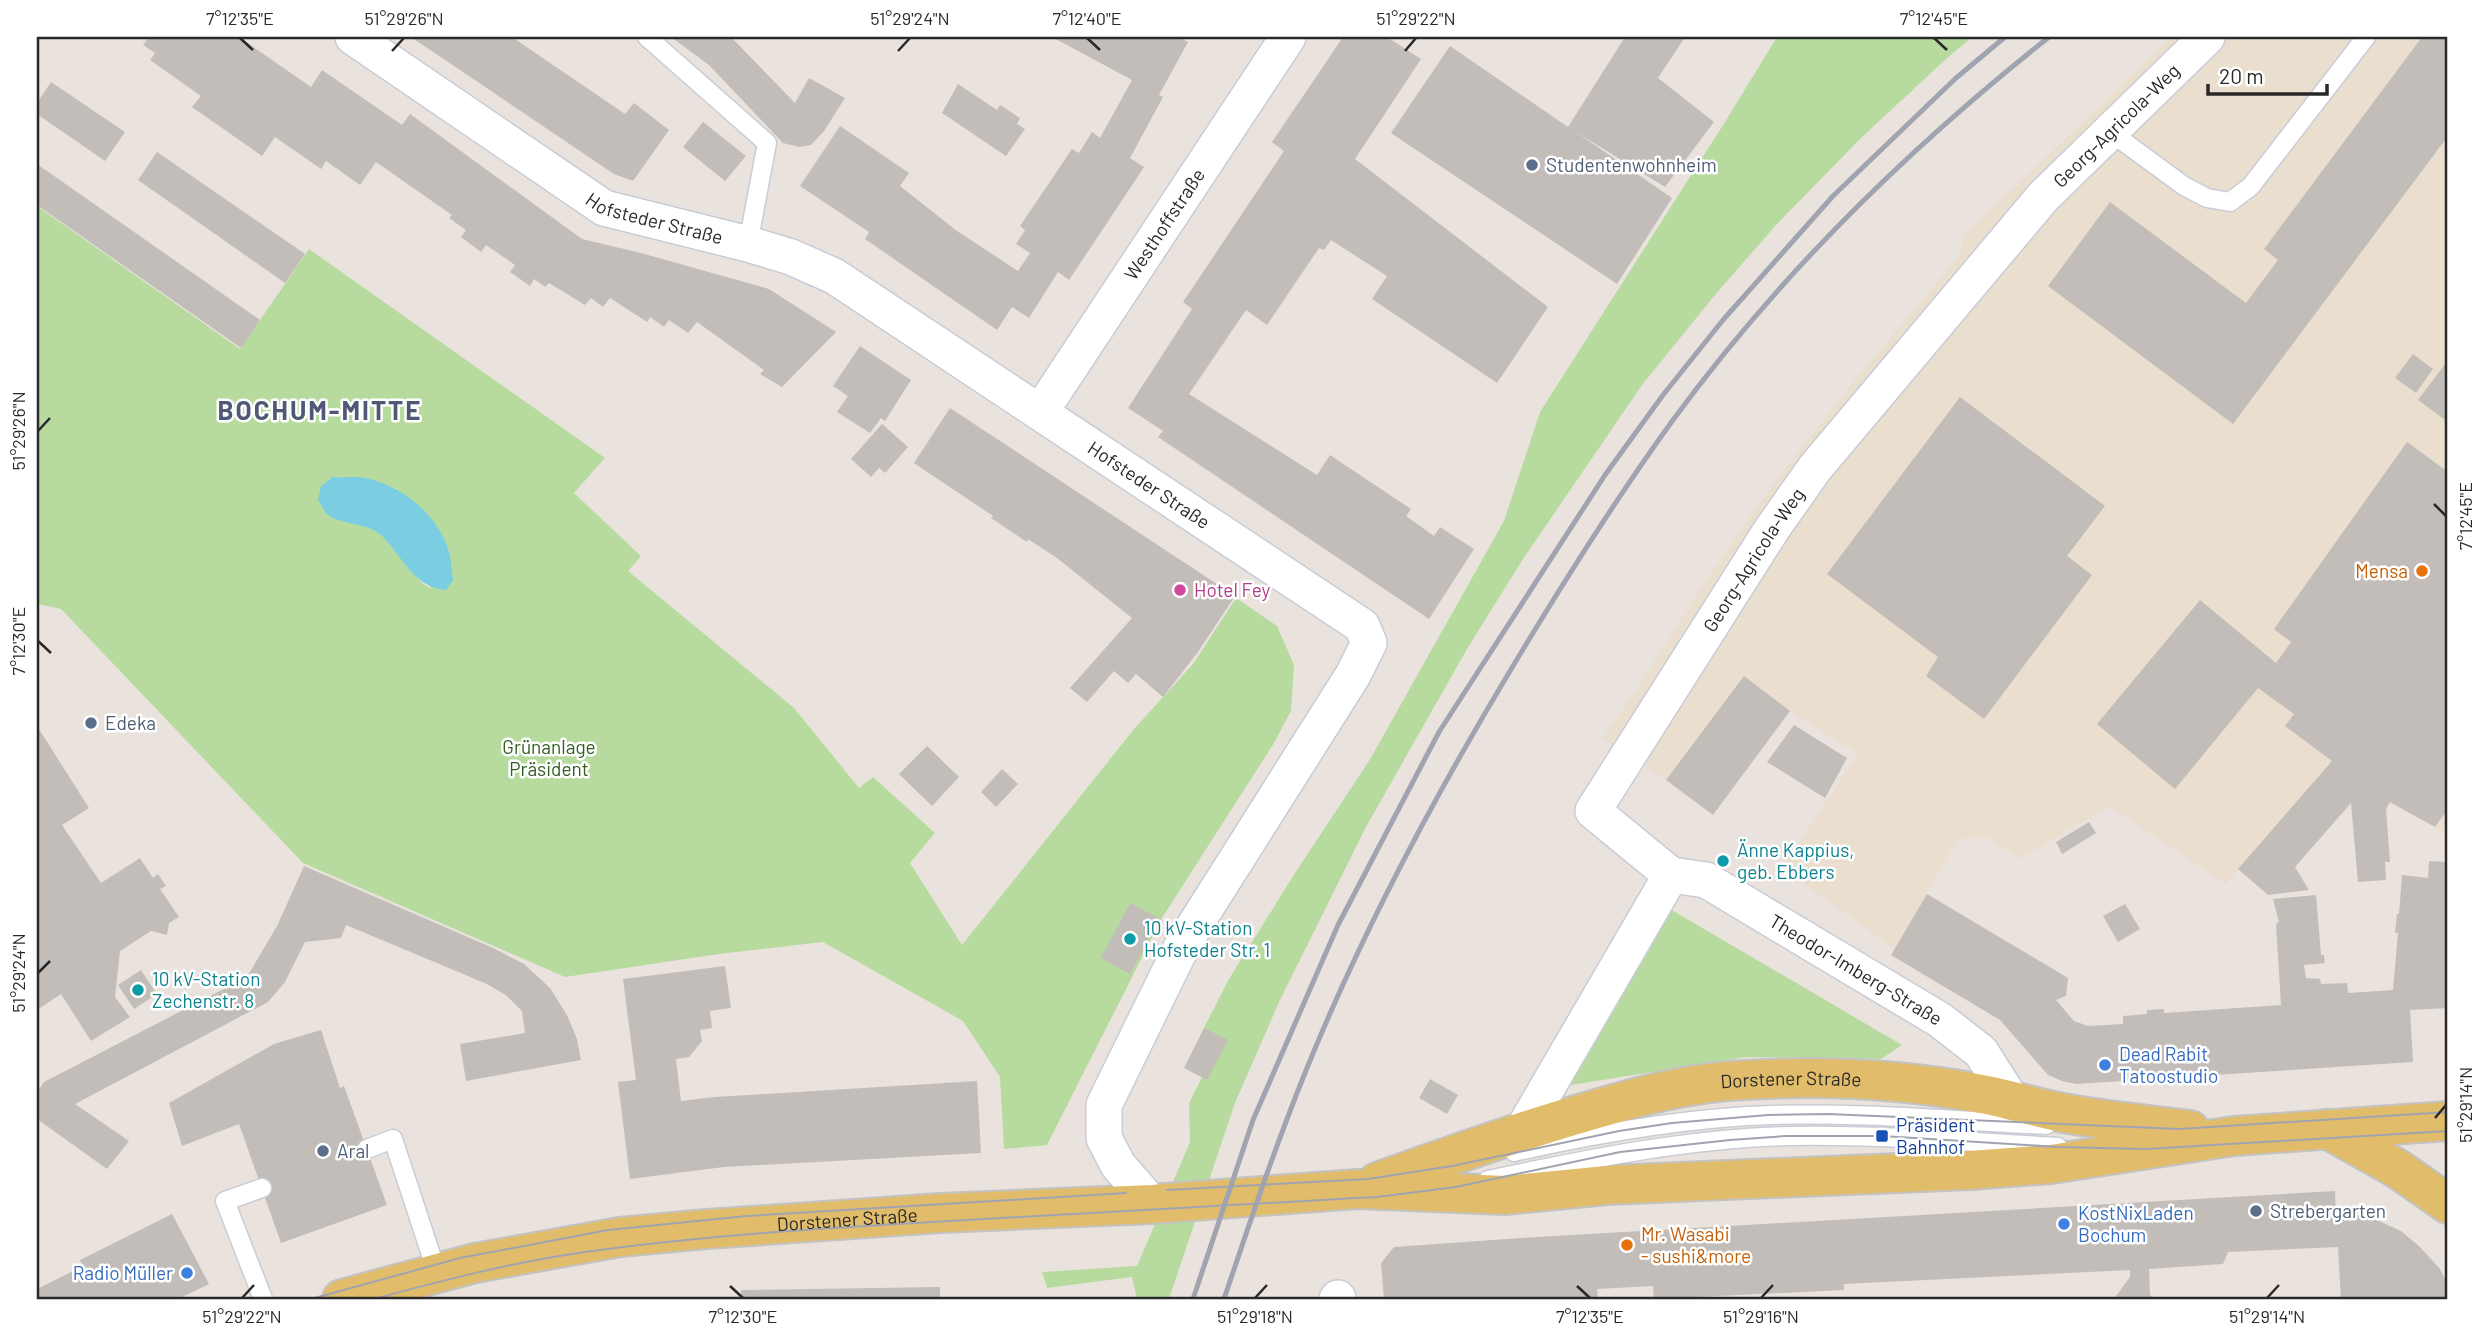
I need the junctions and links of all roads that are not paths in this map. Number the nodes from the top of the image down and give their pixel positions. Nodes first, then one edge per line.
1 (353, 37) edge
2 (647, 37) edge
3 (2207, 37) edge
4 (2366, 37) edge
5 (1280, 39) edge
6 (2109, 131) junction
7 (748, 244) junction
8 (1041, 411) junction
9 (1671, 876) junction
10 (2012, 1101) junction
11 (2448, 1121) edge
12 (2179, 1129) junction
13 (2327, 1129) junction
14 (1522, 1131) junction
15 (2234, 1136) junction
16 (367, 1149) dead end
17 (1411, 1183) junction
18 (262, 1188) dead end
19 (1152, 1204) junction
20 (2448, 1204) edge
21 (437, 1273) junction
22 (263, 1299) edge
23 (342, 1299) edge

1 - 7 street, Hofsteder Straße
2 - 7 lane
3 - 6 street, Georg-Agricola-Weg
4 - 6 lane
5 - 8 street, Westhoffstraße
6 - 9 street, Georg-Agricola-Weg
7 - 8 street, Hofsteder Straße
8 - 19 street, Hofsteder Straße
9 - 10 street, Theodor-Imberg-Straße
9 - 14 street
10 - 12 main road, Dorstener Straße
10 - 14 main road, Dorstener Straße
11 - 13 main road, Dorstener Straße
12 - 15 main road, Dorstener Straße
12 - 17 lane
13 - 15 main road, Dorstener Straße
13 - 20 main road
14 - 17 main road, Dorstener Straße
15 - 17 main road, Dorstener Straße
16 - 21 lane
17 - 19 main road, Dorstener Straße
18 - 22 lane
19 - 21 main road, Dorstener Straße
21 - 23 main road, Dorstener Straße

